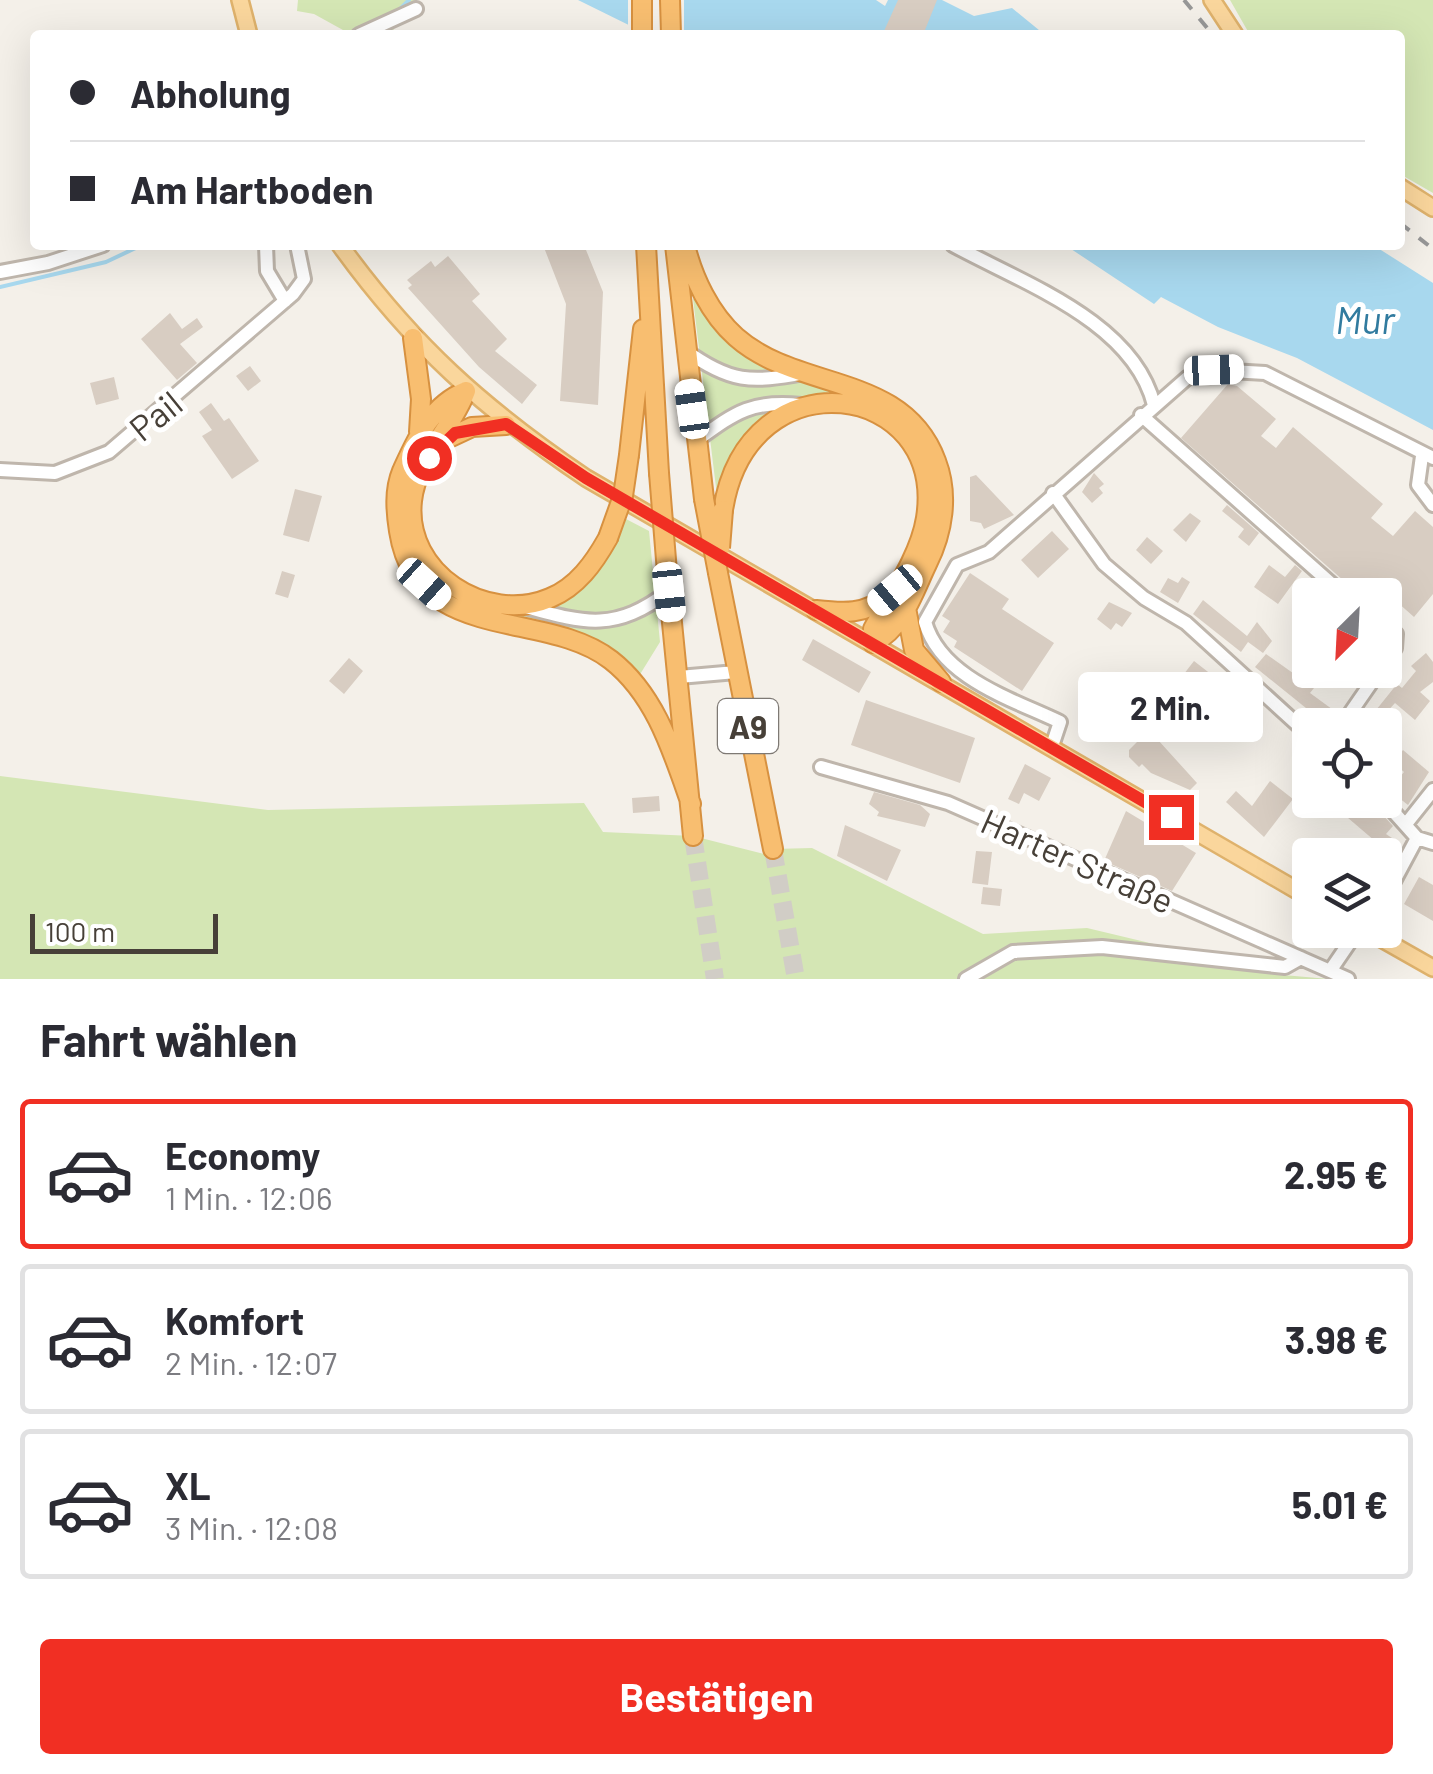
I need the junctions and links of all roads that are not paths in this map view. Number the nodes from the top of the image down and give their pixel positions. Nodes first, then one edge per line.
1 (240, 0) edge
2 (642, 0) edge
3 (670, 0) edge
4 (1212, 0) edge
5 (416, 9) dead end
6 (248, 30) edge
7 (370, 30) edge
8 (642, 30) edge
9 (671, 30) edge
10 (1232, 30) edge
11 (1405, 190) edge
12 (1433, 208) edge
13 (88, 250) edge
14 (266, 250) edge
15 (298, 250) edge
16 (344, 250) edge
17 (646, 250) edge
18 (675, 250) edge
19 (687, 250) edge
20 (965, 250) edge
21 (0, 272) edge
22 (648, 299) junction
23 (286, 302) junction
24 (413, 338) junction
25 (685, 350) junction
26 (807, 373) junction
27 (466, 391) junction
28 (1154, 405) junction
29 (801, 406) junction
30 (1142, 415) junction
31 (506, 424) junction
32 (418, 435) junction
33 (696, 441) junction
34 (440, 443) junction
35 (1427, 457) edge
36 (0, 470) edge
37 (1053, 493) junction
38 (1433, 506) edge
39 (718, 573) junction
40 (1325, 578) edge
41 (895, 590) junction
42 (669, 592) junction
43 (518, 605) junction
44 (906, 608) junction
45 (816, 610) junction
46 (873, 643) junction
47 (736, 672) junction
48 (679, 678) junction
49 (941, 682) junction
50 (1292, 720) edge
51 (1052, 746) junction
52 (821, 767) dead end
53 (1433, 790) edge
54 (691, 804) junction
55 (1400, 818) edge
56 (1406, 824) junction
57 (694, 836) tunnel mouth
58 (1417, 838) junction
59 (1433, 842) edge
60 (773, 849) tunnel mouth
61 (1402, 866) edge
62 (1292, 887) edge
63 (1345, 948) edge
64 (1398, 948) edge
65 (1302, 958) junction
66 (1433, 968) edge
67 (1330, 970) junction
68 (966, 979) edge
69 (1348, 979) edge

1 - 6 main road
2 - 8 highway
3 - 9 highway
4 - 10 main road
5 - 7 street
11 - 12 main road
13 - 21 street
14 - 23 street
15 - 23 street
16 - 24 main road
17 - 22 highway, A9
18 - 25 highway, A9
19 - 26 highway
20 - 28 street
22 - 42 highway, A9, bridge
22 - 43 highway, bridge
23 - 36 street, Pail
24 - 27 main road
24 - 32 highway
25 - 26 street
25 - 33 highway, A9
26 - 44 highway
27 - 31 main road
27 - 32 highway
27 - 34 highway
28 - 30 street
28 - 35 street
29 - 33 street
29 - 39 highway, bridge
29 - 41 highway
30 - 37 street
30 - 40 street
31 - 34 highway
31 - 45 main road
32 - 54 highway
33 - 39 highway, A9, bridge
34 - 43 highway
35 - 38 street
37 - 50 street
37 - 51 street
39 - 47 highway, A9
41 - 45 highway
41 - 46 highway
42 - 43 street
42 - 48 highway, A9
44 - 46 highway
44 - 49 highway
45 - 46 main road
46 - 49 main road
47 - 48 street
47 - 60 highway, A9
48 - 54 highway, A9
49 - 51 main road
51 - 62 main road
52 - 65 street, Harter Straße
53 - 56 street
54 - 57 highway, A9
55 - 56 street
56 - 58 street
58 - 59 street
58 - 61 street
63 - 67 street
64 - 66 main road
65 - 67 street, Harter Straße
65 - 68 street
67 - 69 street, Harter Straße

